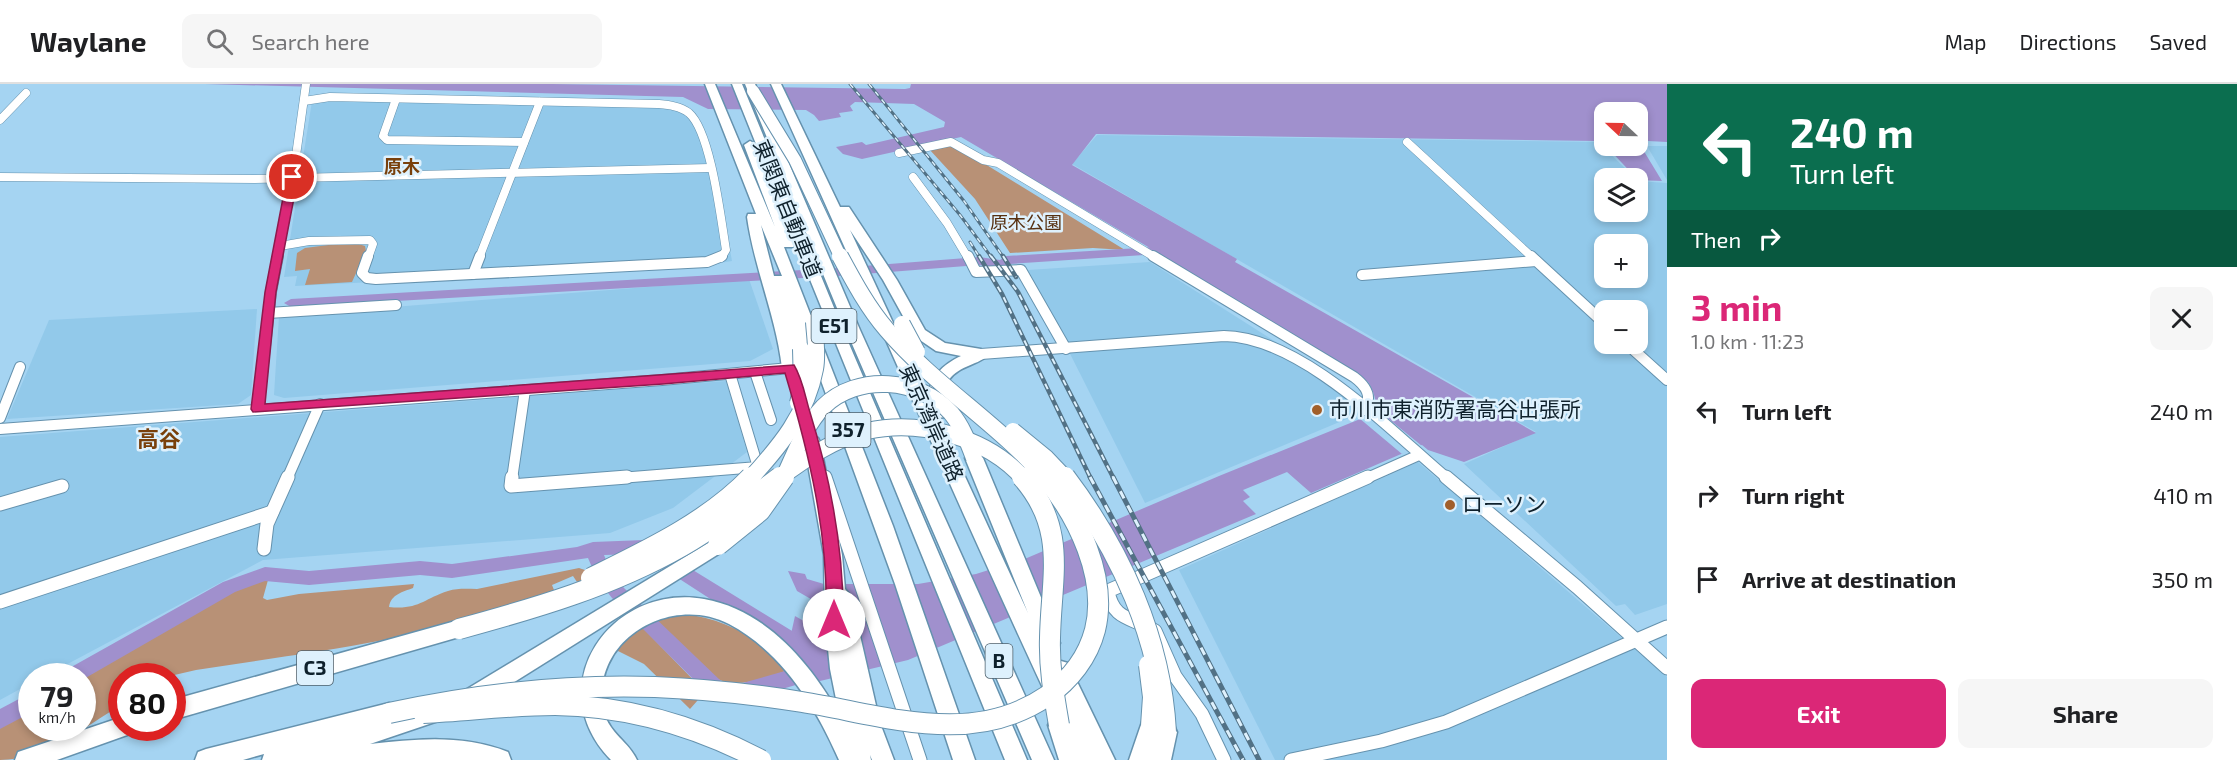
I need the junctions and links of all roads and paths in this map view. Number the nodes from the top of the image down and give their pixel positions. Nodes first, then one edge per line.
1 (710, 84) edge
2 (776, 84) edge
3 (743, 86) edge
4 (305, 87) edge
5 (26, 93) dead end
6 (396, 99) junction
7 (304, 101) junction
8 (540, 102) junction
9 (722, 117) junction
10 (0, 120) edge
11 (524, 142) junction
12 (1407, 142) dead end
13 (899, 153) dead end
14 (812, 162) junction
15 (710, 168) junction
16 (513, 172) junction
17 (0, 177) edge
18 (292, 177) junction
19 (913, 177) dead end
20 (280, 246) junction
21 (1536, 261) junction
22 (473, 274) junction
23 (1362, 275) dead end
24 (884, 288) junction
25 (785, 295) junction
26 (396, 305) dead end
27 (268, 314) junction
28 (1594, 314) edge
29 (1066, 349) junction
30 (981, 354) junction
31 (1638, 354) edge
32 (20, 367) dead end
33 (790, 368) junction
34 (755, 372) junction
35 (730, 374) junction
36 (1667, 380) edge
37 (525, 390) junction
38 (320, 404) junction
39 (258, 409) junction
40 (1367, 412) junction
41 (0, 418) edge
42 (771, 420) dead end
43 (0, 429) edge
44 (812, 442) junction
45 (1416, 452) junction
46 (62, 486) dead end
47 (0, 504) edge
48 (272, 512) junction
49 (718, 545) junction
50 (1110, 548) junction
51 (264, 549) dead end
52 (990, 555) junction
53 (956, 561) joint
54 (936, 566) joint
55 (835, 578) junction
56 (0, 602) edge
57 (1667, 627) edge
58 (459, 629) junction
59 (1637, 640) junction
60 (1667, 668) edge
61 (186, 706) edge
62 (389, 713) junction
63 (108, 732) edge
64 (918, 754) edge
65 (486, 759) edge
66 (26, 760) edge
67 (206, 760) edge
68 (273, 760) edge
69 (313, 760) edge
70 (626, 760) edge
71 (761, 760) edge
72 (850, 760) edge
73 (860, 760) edge
74 (883, 760) edge
75 (964, 760) edge
76 (1016, 760) edge
77 (1042, 760) edge
78 (1070, 760) edge
79 (1088, 760) edge
80 (1104, 760) edge
81 (1140, 760) edge
82 (1160, 760) edge
83 (1224, 760) edge
84 (1293, 760) edge

1 - 9 highway, 357
2 - 14 highway, 東京湾岸道路
3 - 53 highway, 東関東自動車道 / E51, bridge
3 - 54 highway, 東関東自動車道 / E51, bridge
3 - 58 highway, bridge
3 - 62 highway, bridge
4 - 7 street
5 - 10 street
6 - 7 street
6 - 8 street
6 - 11 street
7 - 18 street
8 - 11 street
8 - 15 street
9 - 25 highway, 357
9 - 25 highway
11 - 16 street
12 - 21 street
13 - 40 street
14 - 24 highway, 東京湾岸道路
14 - 24 highway
15 - 16 street
15 - 22 street
16 - 18 street
16 - 22 street
17 - 18 street
18 - 20 street
19 - 29 street
20 - 22 street
20 - 27 street
21 - 23 street
21 - 28 street
24 - 30 highway
24 - 50 highway, bridge
24 - 52 highway, 東京湾岸道路
25 - 33 highway
25 - 49 highway, bridge
25 - 75 highway, 357
26 - 27 street
27 - 39 street
29 - 30 street
29 - 40 street
30 - 52 highway
31 - 36 street
32 - 41 street
33 - 34 street
33 - 44 street
34 - 35 street
34 - 42 street
35 - 37 street
35 - 37 street
37 - 38 street
38 - 39 street
38 - 48 street
39 - 43 street
40 - 45 street
44 - 55 highway
44 - 64 street
45 - 59 street
45 - 83 street
46 - 47 street
48 - 51 street
48 - 56 street
49 - 68 highway
49 - 80 highway, bridge
50 - 81 highway, bridge
50 - 82 highway, bridge
52 - 79 highway, 東京湾岸道路, bridge
53 - 77 highway, B
54 - 76 highway, B
55 - 73 highway
55 - 74 highway
57 - 59 street
58 - 61 highway, C3
58 - 78 highway, bridge
59 - 60 street
59 - 84 street
62 - 67 highway
62 - 71 highway, bridge
63 - 66 highway
65 - 69 highway
70 - 72 highway

